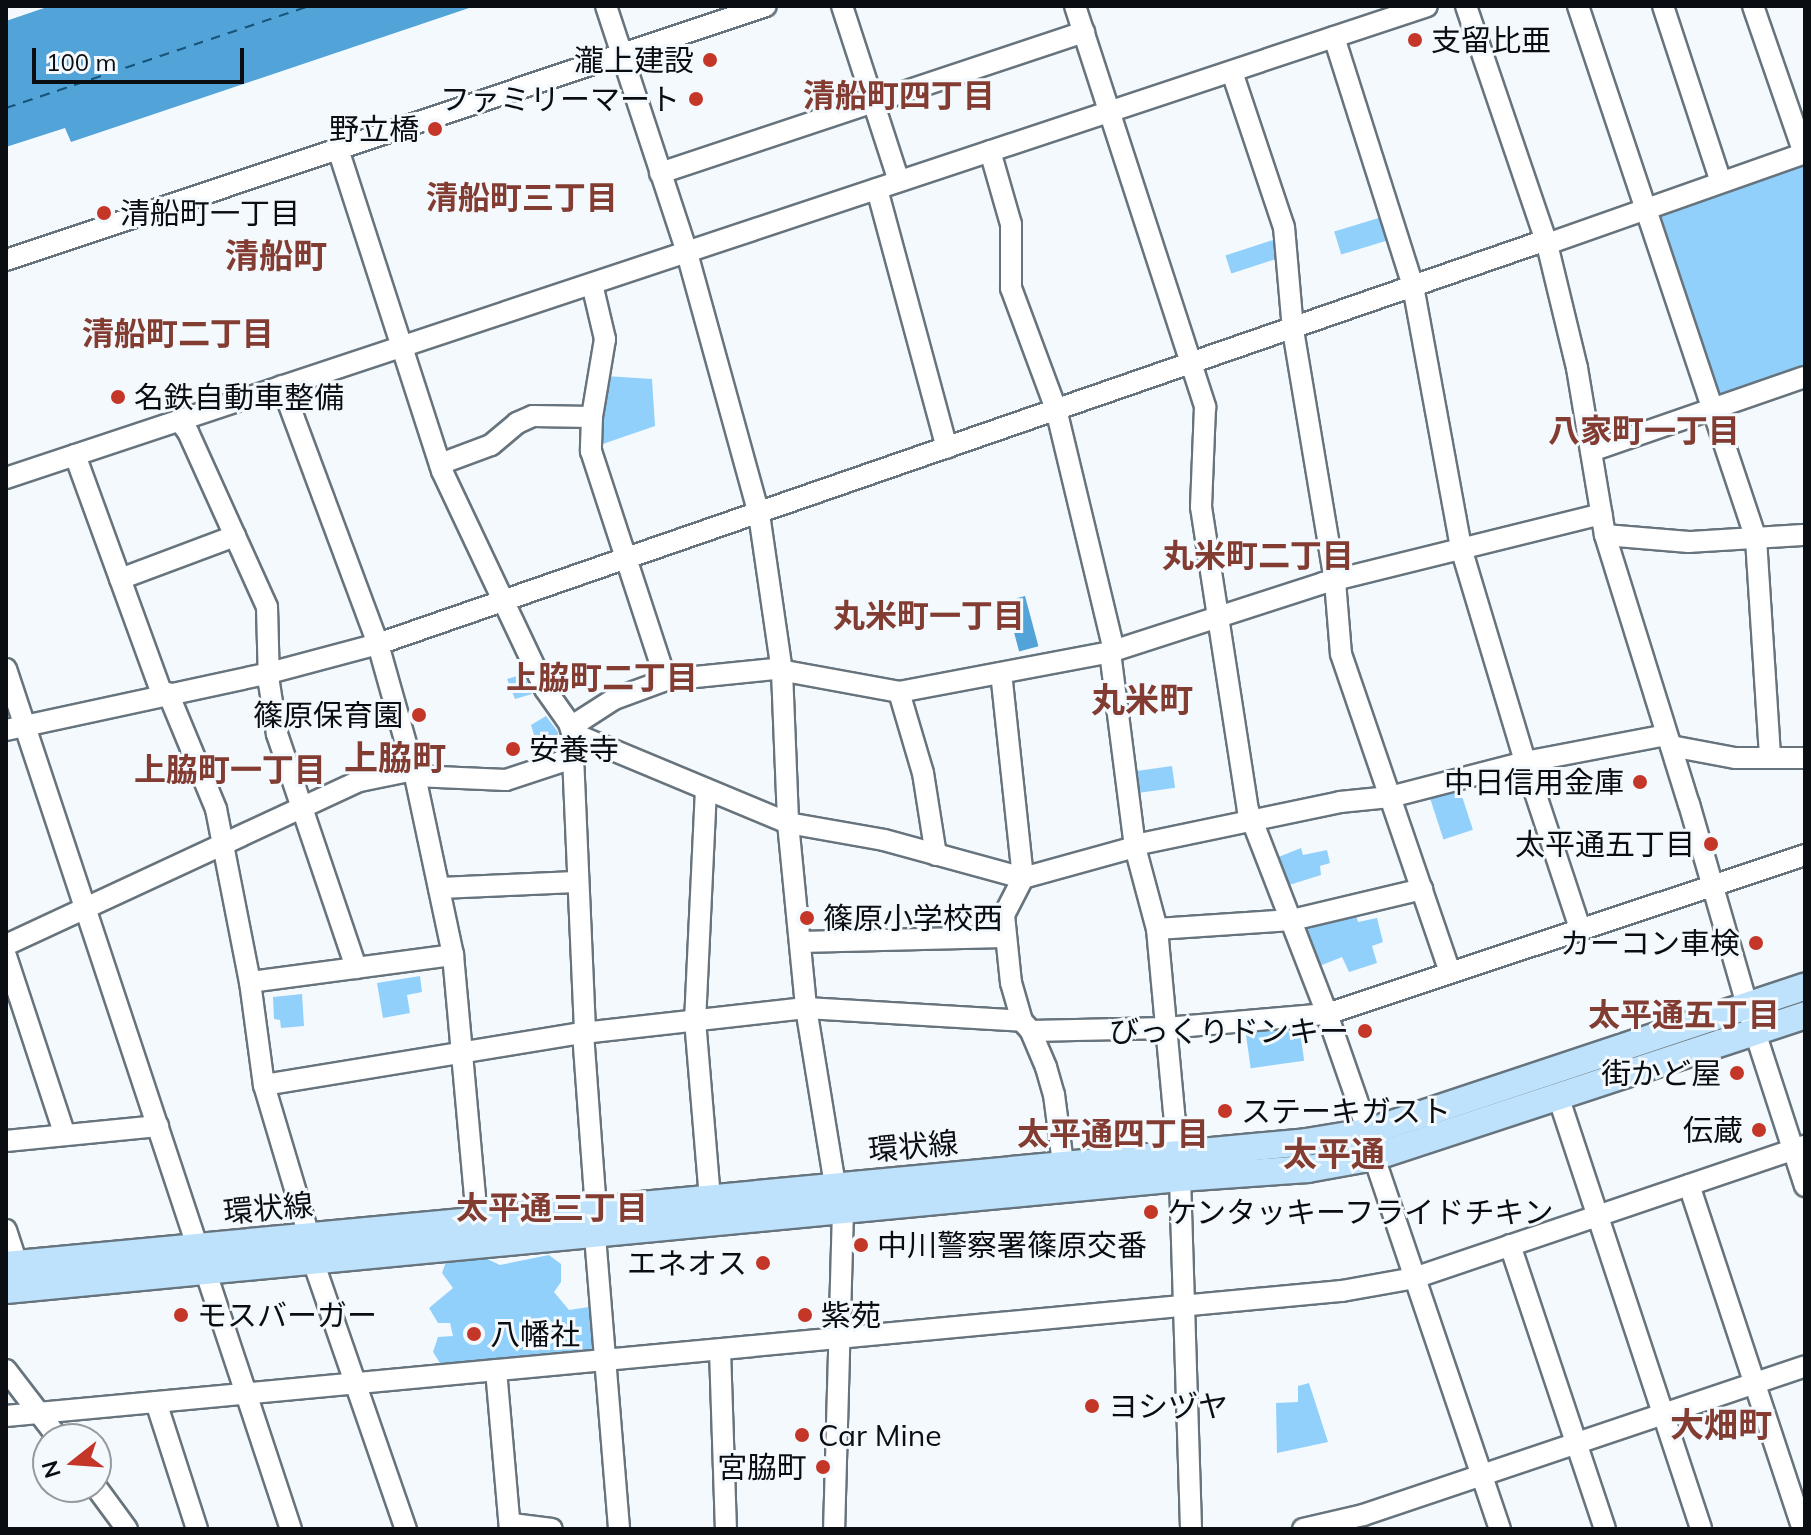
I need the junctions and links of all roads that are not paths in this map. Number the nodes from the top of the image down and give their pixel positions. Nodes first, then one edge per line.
1 (606, 6) edge
2 (766, 6) edge
3 (842, 6) edge
4 (1075, 6) edge
5 (1427, 6) edge
6 (1466, 6) edge
7 (1578, 6) edge
8 (1663, 6) edge
9 (1753, 6) edge
10 (1084, 32) junction
11 (1334, 37) junction
12 (621, 54) junction
13 (1232, 72) junction
14 (873, 102) junction
15 (1109, 111) junction
16 (338, 149) junction
17 (990, 151) junction
18 (1804, 153) edge
19 (660, 173) junction
20 (899, 181) junction
21 (1721, 182) junction
22 (877, 189) junction
23 (1647, 209) junction
24 (1547, 242) junction
25 (687, 253) junction
26 (6, 260) edge
27 (592, 284) junction
28 (1413, 286) junction
29 (1293, 330) junction
30 (404, 346) junction
31 (1190, 363) junction
32 (1805, 377) edge
33 (282, 386) junction
34 (1056, 409) junction
35 (1713, 409) junction
36 (592, 417) junction
37 (179, 420) junction
38 (947, 448) junction
39 (1591, 451) junction
40 (75, 455) junction
41 (440, 464) junction
42 (6, 478) edge
43 (759, 514) junction
44 (1602, 514) junction
45 (1605, 535) junction
46 (1805, 535) edge
47 (235, 536) junction
48 (1756, 539) junction
49 (1461, 548) junction
50 (627, 559) junction
51 (120, 579) junction
52 (1335, 581) junction
53 (502, 601) junction
54 (1217, 618) junction
55 (378, 644) junction
56 (1112, 651) junction
57 (6, 669) edge
58 (782, 671) junction
59 (269, 673) junction
60 (1001, 673) junction
61 (666, 680) junction
62 (899, 692) junction
63 (165, 693) junction
64 (15, 727) edge
65 (572, 733) junction
66 (1668, 741) junction
67 (1770, 757) junction
68 (573, 758) junction
69 (1805, 758) edge
70 (1525, 762) junction
71 (414, 773) junction
72 (706, 789) junction
73 (1390, 797) junction
74 (303, 810) junction
75 (1254, 820) junction
76 (788, 823) junction
77 (222, 846) junction
78 (1135, 846) junction
79 (936, 855) junction
80 (1805, 855) edge
81 (1023, 878) junction
82 (577, 882) junction
83 (1711, 885) junction
84 (439, 888) junction
85 (1422, 889) junction
86 (86, 909) junction
87 (1292, 920) junction
88 (1580, 928) junction
89 (1157, 929) junction
90 (1004, 937) junction
91 (800, 942) junction
92 (6, 945) edge
93 (453, 955) junction
94 (6, 956) edge
95 (356, 968) junction
96 (1450, 972) junction
97 (250, 982) junction
98 (1805, 987) edge
99 (1748, 1006) junction
100 (806, 1008) junction
101 (1327, 1014) junction
102 (1805, 1015) edge
103 (695, 1020) junction
104 (1027, 1026) junction
105 (1166, 1028) junction
106 (1755, 1032) junction
107 (584, 1033) junction
108 (461, 1053) junction
109 (264, 1085) junction
110 (1558, 1096) junction
111 (158, 1126) junction
112 (65, 1135) junction
113 (6, 1141) edge
114 (1371, 1145) junction
115 (1799, 1148) edge
116 (1063, 1163) junction
117 (1179, 1166) junction
118 (1689, 1185) junction
119 (1805, 1186) edge
120 (710, 1197) junction
121 (839, 1198) junction
122 (596, 1208) junction
123 (1596, 1217) junction
124 (477, 1220) junction
125 (6, 1230) edge
126 (595, 1236) junction
127 (1510, 1245) junction
128 (311, 1248) junction
129 (201, 1259) junction
130 (12, 1265) edge
131 (1414, 1278) junction
132 (6, 1290) edge
133 (1185, 1306) junction
134 (839, 1339) junction
135 (720, 1350) junction
136 (607, 1360) junction
137 (1805, 1366) edge
138 (6, 1370) edge
139 (496, 1370) junction
140 (355, 1383) junction
141 (1755, 1383) junction
142 (246, 1393) junction
143 (156, 1402) junction
144 (39, 1412) junction
145 (1662, 1414) junction
146 (6, 1416) edge
147 (47, 1423) edge
148 (1576, 1442) junction
149 (1482, 1474) junction
150 (107, 1503) edge
151 (511, 1527) edge
152 (124, 1528) edge
153 (197, 1529) edge
154 (291, 1529) edge
155 (406, 1529) edge
156 (552, 1529) edge
157 (619, 1529) edge
158 (726, 1529) edge
159 (834, 1529) edge
160 (1191, 1529) edge
161 (1303, 1529) edge
162 (1500, 1529) edge
163 (1605, 1529) edge
164 (1701, 1529) edge
165 (1803, 1529) edge

1 - 12 street
2 - 12 street
3 - 14 street
4 - 10 street
5 - 11 street
6 - 24 street
7 - 23 street
8 - 21 street
9 - 18 street
10 - 14 street
10 - 15 street
11 - 13 street
11 - 28 street
12 - 16 street
12 - 19 street
13 - 15 street
13 - 29 street
14 - 19 street
14 - 20 street
15 - 17 street
15 - 31 street
16 - 26 street
16 - 30 street
17 - 20 street
17 - 34 street
18 - 21 street
19 - 25 street
20 - 22 street
21 - 23 street
22 - 25 street
22 - 38 street
23 - 24 street
23 - 35 street
24 - 28 street
24 - 39 street
25 - 27 street
25 - 43 street
27 - 30 street
27 - 36 street
28 - 29 street
28 - 49 street
29 - 31 street
29 - 52 street
30 - 33 street
30 - 41 street
31 - 34 street
31 - 54 street
32 - 35 street
33 - 37 street
33 - 55 street
34 - 38 street
34 - 56 street
35 - 39 street
35 - 48 street
36 - 41 street
36 - 50 street
37 - 40 street
37 - 47 street
38 - 43 street
39 - 44 street
40 - 42 street
40 - 51 street
41 - 53 street
43 - 50 street
43 - 58 street
44 - 45 street
44 - 49 street
45 - 48 street
45 - 66 street
46 - 48 street
47 - 51 street
47 - 59 street
48 - 67 street
49 - 52 street
49 - 70 street
50 - 53 street
50 - 61 street
51 - 63 street
52 - 54 street
52 - 73 street
53 - 55 street
53 - 65 street
54 - 56 street
54 - 75 street
55 - 59 street
55 - 71 street
56 - 60 street
56 - 78 street
57 - 64 street
58 - 61 street
58 - 62 street
58 - 76 street
59 - 63 street
59 - 74 street
60 - 62 street
60 - 81 street
61 - 65 street
62 - 79 street
63 - 64 street
63 - 77 street
64 - 86 street
65 - 68 street
65 - 72 street
66 - 67 street
66 - 70 street
66 - 83 street
67 - 69 street
68 - 71 street
68 - 82 street
70 - 73 street
70 - 88 street
71 - 74 street
71 - 84 street
72 - 76 street
72 - 103 street
73 - 75 street
73 - 85 street
74 - 77 street
74 - 95 street
75 - 78 street
75 - 87 street
76 - 79 street
76 - 91 street
77 - 86 street
77 - 97 street
78 - 81 street
78 - 89 street
79 - 81 street
80 - 83 street
81 - 90 street
82 - 84 street
82 - 107 street
83 - 88 street
83 - 99 street
84 - 93 street
85 - 87 street
85 - 96 street
86 - 92 street
86 - 111 street
87 - 89 street
87 - 101 street
88 - 96 street
89 - 105 street
90 - 91 street
90 - 104 street
91 - 100 street
93 - 95 street
93 - 108 street
94 - 112 street
95 - 97 street
96 - 101 street
97 - 109 street
98 - 99 main road, 環状線
99 - 106 street
99 - 114 main road, 環状線
100 - 103 street
100 - 104 street
100 - 121 street
101 - 105 street
101 - 114 street
102 - 106 main road, 環状線
103 - 107 street
103 - 120 street
104 - 105 street
104 - 116 street
105 - 117 street
106 - 110 main road, 環状線
106 - 115 street
107 - 108 street
107 - 122 street
108 - 109 street
108 - 124 street
109 - 128 street
110 - 114 main road, 環状線
110 - 123 street
111 - 112 street
111 - 129 street
112 - 113 street
114 - 117 main road, 環状線
114 - 131 street
115 - 118 street
115 - 119 street
116 - 117 main road, 環状線
116 - 121 main road, 環状線
117 - 121 main road, 環状線
117 - 133 street
118 - 123 street
118 - 141 street
120 - 121 main road, 環状線
120 - 122 main road, 環状線
121 - 126 main road, 環状線
121 - 134 street
122 - 124 main road, 環状線
123 - 127 street
123 - 145 street
124 - 128 main road, 環状線
125 - 130 street
126 - 128 main road, 環状線
126 - 136 street
127 - 131 street
127 - 148 street
128 - 129 main road, 環状線
128 - 140 street
129 - 130 main road, 環状線
129 - 132 main road, 環状線
129 - 142 street
131 - 133 street
131 - 149 street
133 - 134 street
133 - 160 street
134 - 135 street
134 - 159 street
135 - 136 street
135 - 158 street
136 - 139 street
136 - 157 street
137 - 141 street
138 - 144 street
139 - 140 street
139 - 151 street
140 - 142 street
140 - 155 street
141 - 145 street
141 - 165 street
142 - 143 street
142 - 154 street
143 - 144 street
143 - 153 street
144 - 146 street
144 - 147 street
145 - 148 street
145 - 164 street
148 - 149 street
148 - 163 street
149 - 161 street
149 - 162 street
150 - 152 street
151 - 156 street

